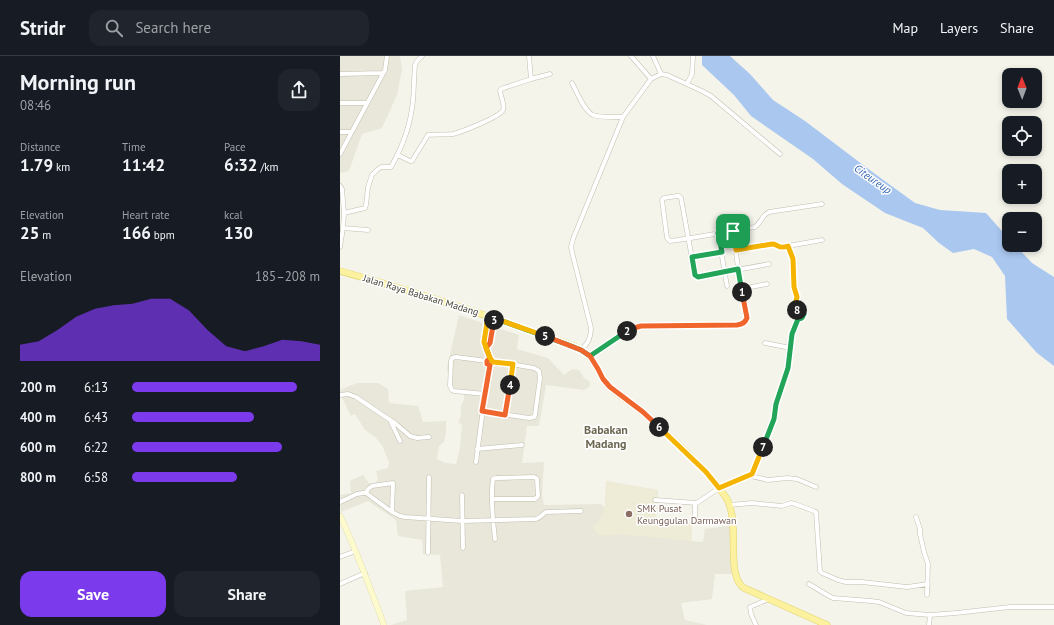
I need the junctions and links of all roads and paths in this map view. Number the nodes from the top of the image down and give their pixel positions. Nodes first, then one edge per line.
1 (387, 56) edge
2 (422, 56) edge
3 (529, 56) edge
4 (631, 56) edge
5 (653, 56) edge
6 (693, 56) edge
7 (383, 73) junction
8 (340, 74) edge
9 (550, 74) dead end
10 (661, 74) junction
11 (531, 79) junction
12 (651, 79) junction
13 (572, 83) dead end
14 (687, 84) junction
15 (340, 103) edge
16 (367, 103) junction
17 (623, 117) junction
18 (340, 132) edge
19 (352, 132) junction
20 (340, 154) edge
21 (780, 154) dead end
22 (398, 155) junction
23 (340, 186) edge
24 (822, 204) dead end
25 (344, 213) junction
26 (343, 228) junction
27 (368, 230) dead end
28 (733, 231) junction
29 (718, 233) junction
30 (688, 238) junction
31 (822, 240) dead end
32 (788, 246) junction
33 (340, 247) edge
34 (736, 250) junction
35 (722, 252) junction
36 (692, 257) junction
37 (769, 264) dead end
38 (738, 269) junction
39 (340, 271) edge
40 (725, 272) junction
41 (767, 284) dead end
42 (727, 286) dead end
43 (741, 289) junction
44 (491, 317) junction
45 (764, 343) dead end
46 (791, 348) junction
47 (581, 350) junction
48 (590, 356) junction
49 (490, 360) junction
50 (513, 364) junction
51 (484, 394) junction
52 (340, 395) edge
53 (482, 411) junction
54 (505, 415) junction
55 (390, 420) junction
56 (429, 437) dead end
57 (400, 441) dead end
58 (522, 445) dead end
59 (477, 449) junction
60 (476, 462) dead end
61 (751, 476) junction
62 (429, 477) dead end
63 (816, 487) dead end
64 (719, 488) junction
65 (366, 493) junction
66 (462, 495) dead end
67 (492, 499) junction
68 (654, 500) dead end
69 (340, 502) edge
70 (695, 503) junction
71 (729, 505) junction
72 (581, 511) dead end
73 (392, 512) junction
74 (340, 516) edge
75 (916, 517) dead end
76 (429, 519) junction
77 (492, 520) junction
78 (462, 521) junction
79 (695, 522) dead end
80 (495, 539) dead end
81 (463, 548) dead end
82 (356, 551) junction
83 (428, 553) dead end
84 (340, 557) edge
85 (365, 573) junction
86 (340, 584) edge
87 (809, 584) dead end
88 (928, 584) junction
89 (927, 595) dead end
90 (769, 599) junction
91 (1054, 608) edge
92 (930, 615) junction
93 (384, 625) edge
94 (756, 625) edge
95 (827, 625) edge
96 (929, 625) edge

1 - 7 street
2 - 22 street
3 - 11 street
4 - 12 street
5 - 10 street
6 - 14 street
7 - 8 street
7 - 16 street
9 - 11 street
10 - 12 street
10 - 14 street
11 - 22 street
12 - 17 street
13 - 17 street
14 - 21 street
15 - 16 street
16 - 19 street
17 - 47 street
18 - 19 street
19 - 20 street
22 - 25 street
23 - 25 street
24 - 28 street
25 - 26 street
26 - 27 street
26 - 33 street
28 - 29 street
28 - 34 street
29 - 30 street
29 - 35 street
30 - 30 street
30 - 36 street
31 - 32 street
32 - 34 street
32 - 46 street
34 - 38 street
35 - 36 street
35 - 40 street
36 - 40 street
37 - 38 street
38 - 40 street
38 - 43 street
39 - 44 main road, Jalan Raya Babakan Madang
40 - 42 street
41 - 43 street
43 - 48 street
44 - 47 main road, Jalan Raya Babakan Madang
44 - 49 street
45 - 46 street
46 - 61 street
47 - 48 main road, Jalan Raya Babakan Madang
48 - 64 main road, Jalan Raya Babakan Madang
49 - 50 street
49 - 51 street
49 - 51 street
50 - 54 street
50 - 54 street
51 - 53 street
52 - 55 street
53 - 54 street
53 - 59 street
55 - 56 street
55 - 57 street
58 - 59 street
59 - 60 street
61 - 63 street
61 - 64 street
62 - 76 street
64 - 70 street
64 - 71 main road, Jalan Raya Babakan Madang
65 - 69 street
65 - 73 street
65 - 73 street
66 - 78 street
67 - 67 street
67 - 77 street
68 - 70 street
70 - 79 street
71 - 88 street
71 - 90 main road, Jalan Raya Babakan Madang
72 - 77 street
73 - 76 street
74 - 82 main road
75 - 88 street
76 - 78 street
76 - 83 street
77 - 78 street
77 - 80 street
78 - 81 street
82 - 84 street
82 - 85 main road
85 - 86 street
85 - 93 main road
87 - 92 street
88 - 89 street
90 - 94 street
90 - 95 main road, Jalan Raya Babakan Madang
91 - 92 street
92 - 96 street

